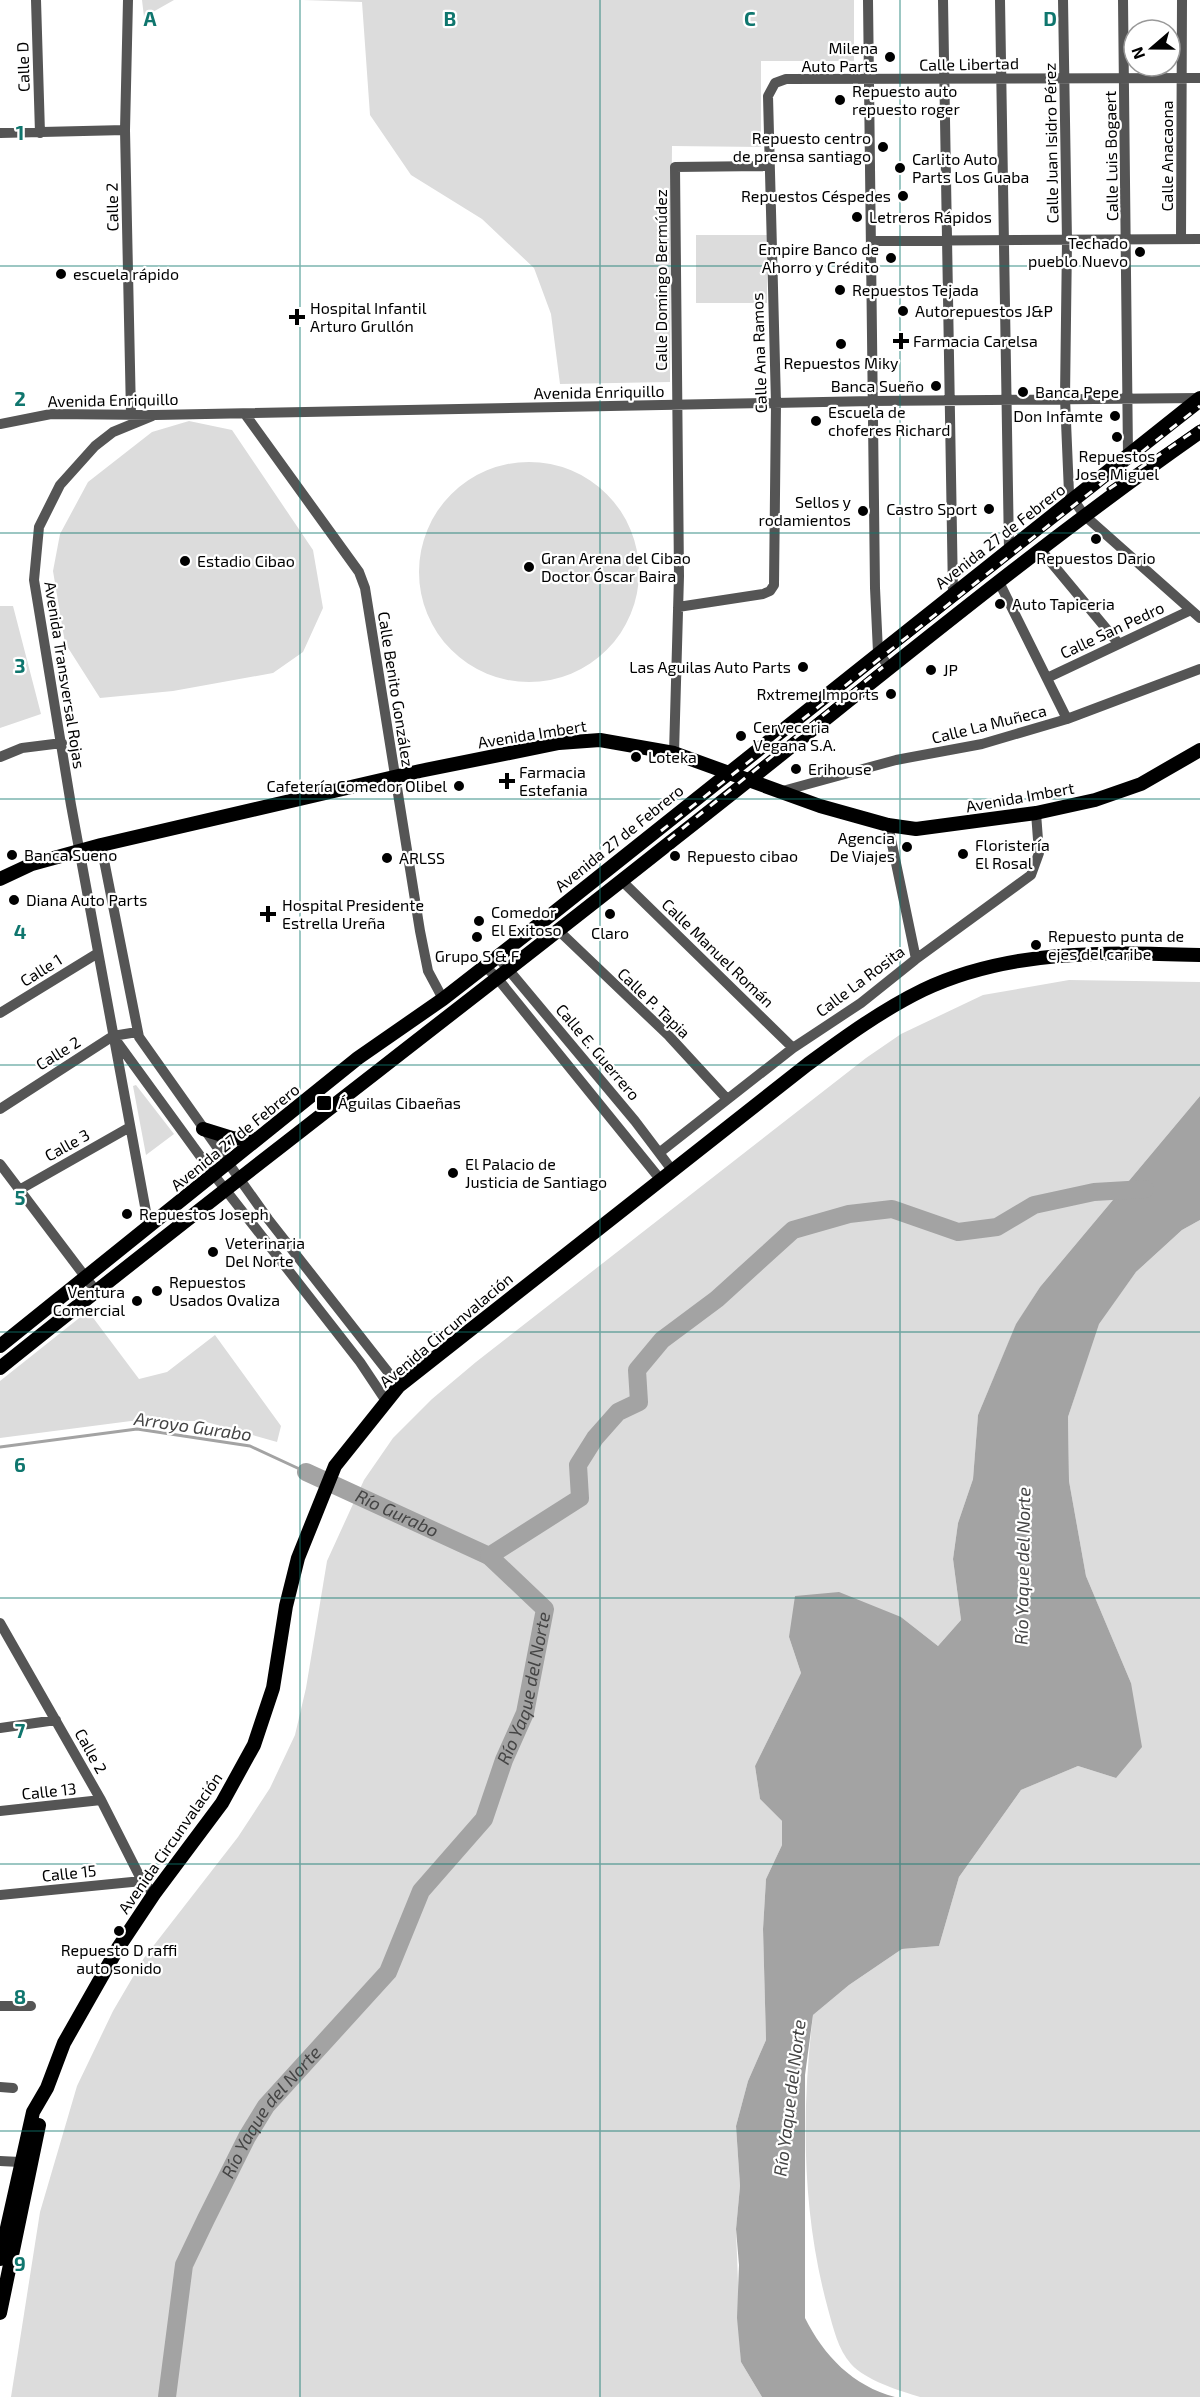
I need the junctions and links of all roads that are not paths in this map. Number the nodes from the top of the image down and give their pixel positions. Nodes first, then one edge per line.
1 (36, 0) edge
2 (128, 0) edge
3 (868, 0) edge
4 (943, 0) edge
5 (1000, 0) edge
6 (1063, 0) edge
7 (1123, 0) edge
8 (1182, 0) edge
9 (1123, 18) edge
10 (1182, 18) edge
11 (1122, 77) edge
12 (1001, 78) junction
13 (1065, 78) junction
14 (1124, 78) edge
15 (1182, 78) joint
16 (1200, 78) edge
17 (868, 80) junction
18 (944, 80) junction
19 (775, 83) joint
20 (125, 130) junction
21 (0, 133) edge
22 (40, 133) junction
23 (768, 166) junction
24 (1181, 239) junction
25 (1200, 239) edge
26 (1128, 240) junction
27 (872, 241) junction
28 (947, 241) junction
29 (1067, 241) junction
30 (1006, 242) junction
31 (1128, 397) junction
32 (1065, 398) junction
33 (1200, 398) edge
34 (1008, 399) junction
35 (950, 400) junction
36 (872, 401) junction
37 (776, 403) junction
38 (676, 406) junction
39 (131, 414) junction
40 (245, 414) junction
41 (155, 415) junction
42 (0, 424) edge
43 (1200, 432) edge
44 (1128, 455) junction
45 (1073, 501) junction
46 (1084, 515) junction
47 (1040, 549) junction
48 (1009, 551) junction
49 (999, 582) junction
50 (953, 594) junction
51 (678, 607) junction
52 (1191, 610) junction
53 (1200, 618) edge
54 (1119, 644) junction
55 (878, 652) junction
56 (889, 667) junction
57 (1200, 669) edge
58 (1047, 678) junction
59 (1067, 719) junction
60 (62, 743) junction
61 (1200, 750) edge
62 (674, 753) junction
63 (0, 757) edge
64 (728, 772) junction
65 (394, 778) junction
66 (749, 781) junction
67 (779, 792) junction
68 (1036, 813) junction
69 (888, 825) junction
70 (101, 845) junction
71 (80, 850) junction
72 (0, 879) edge
73 (622, 881) junction
74 (558, 930) junction
75 (98, 953) junction
76 (1200, 955) edge
77 (497, 956) junction
78 (916, 959) junction
79 (484, 966) junction
80 (509, 969) junction
81 (498, 979) junction
82 (443, 999) junction
83 (0, 1013) edge
84 (137, 1032) junction
85 (113, 1036) junction
86 (793, 1048) junction
87 (727, 1099) junction
88 (0, 1109) edge
89 (130, 1127) junction
90 (203, 1129) junction
91 (256, 1140) junction
92 (659, 1153) junction
93 (228, 1163) junction
94 (0, 1164) edge
95 (672, 1170) junction
96 (214, 1175) junction
97 (239, 1178) junction
98 (660, 1179) junction
99 (19, 1190) junction
100 (225, 1190) junction
101 (149, 1228) junction
102 (87, 1277) junction
103 (96, 1291) junction
104 (0, 1346) edge
105 (0, 1368) edge
106 (399, 1386) junction
107 (386, 1401) junction
108 (0, 1623) edge
109 (56, 1720) junction
110 (0, 1728) edge
111 (101, 1800) junction
112 (0, 1811) edge
113 (142, 1881) junction
114 (154, 1894) junction
115 (0, 1895) edge
116 (0, 2006) edge
117 (31, 2006) dead end
118 (0, 2087) edge
119 (13, 2088) dead end
120 (46, 2088) junction
121 (0, 2161) edge
122 (21, 2162) junction
123 (5, 2217) edge
124 (0, 2259) edge
125 (0, 2313) edge

1 - 22 street, Calle D
2 - 20 street, Calle 2
3 - 17 street
4 - 18 street
5 - 12 street
6 - 13 street, Calle Juan Isidro Pérez
7 - 9 street, Calle Luis Bogaert
8 - 10 street, Calle Anacaona
11 - 13 street, Calle Libertad
12 - 13 street, Calle Libertad
12 - 18 street, Calle Libertad
12 - 30 street
13 - 29 street, Calle Juan Isidro Pérez
14 - 26 street, Calle Luis Bogaert
15 - 16 street, Calle Libertad
15 - 24 street, Calle Anacaona
17 - 18 street, Calle Libertad
17 - 19 street, Calle Libertad
17 - 27 street
18 - 28 street
19 - 23 street, Calle Ana Ramos
20 - 22 street
20 - 39 street, Calle 2
21 - 22 street
23 - 37 street, Calle Ana Ramos
23 - 38 street, Calle Domingo Bermúdez
24 - 25 street
24 - 26 street
26 - 29 street
26 - 31 street, Calle Luis Bogaert
27 - 28 street
27 - 36 street
28 - 30 street
28 - 35 street
29 - 30 street
29 - 32 street, Calle Juan Isidro Pérez
30 - 34 street
31 - 32 street, Avenida Enriquillo
31 - 33 street, Avenida Enriquillo
31 - 44 street, Calle Luis Bogaert
32 - 34 street, Avenida Enriquillo
32 - 45 street, Calle Juan Isidro Pérez
33 - 44 main road, Avenida 27 de Febrero
34 - 35 street, Avenida Enriquillo
34 - 48 street
35 - 36 street, Avenida Enriquillo
35 - 50 street
36 - 37 street, Avenida Enriquillo
36 - 55 street
37 - 38 street, Avenida Enriquillo
37 - 51 street, Calle Ana Ramos
38 - 40 street, Avenida Enriquillo
38 - 51 street, Calle Domingo Bermúdez
39 - 41 street, Avenida Enriquillo
39 - 42 street, Avenida Enriquillo
40 - 41 street, Avenida Enriquillo
40 - 65 street, Calle Benito González
41 - 60 street, Avenida Transversal Rojas
43 - 46 main road, Avenida 27 de Febrero
44 - 45 main road, Avenida 27 de Febrero
45 - 46 street
45 - 48 main road, Avenida 27 de Febrero
46 - 47 main road, Avenida 27 de Febrero
46 - 52 street
47 - 49 main road, Avenida 27 de Febrero
47 - 54 street
48 - 50 main road, Avenida 27 de Febrero
49 - 56 main road, Avenida 27 de Febrero
49 - 58 street
50 - 55 main road, Avenida 27 de Febrero
51 - 62 street, Calle Domingo Bermúdez
52 - 53 street
52 - 54 street, Calle San Pedro
54 - 58 street, Calle San Pedro
55 - 56 street
55 - 64 main road, Avenida 27 de Febrero
56 - 66 main road, Avenida 27 de Febrero
57 - 59 street, Calle La Muñeca
58 - 59 street
59 - 67 street, Calle La Muñeca
60 - 63 street
60 - 71 street, Avenida Transversal Rojas
61 - 68 main road, Avenida Imbert
62 - 64 main road, Avenida Imbert
62 - 65 main road, Avenida Imbert
64 - 66 main road, Avenida Imbert
64 - 77 main road, Avenida 27 de Febrero
65 - 70 main road, Avenida Imbert
65 - 82 street, Calle Benito González
66 - 67 main road, Avenida Imbert
66 - 73 main road, Avenida 27 de Febrero
67 - 69 main road, Avenida Imbert
68 - 69 main road, Avenida Imbert
68 - 78 street, Calle La Rosita
69 - 78 street
70 - 71 main road, Avenida Imbert
70 - 84 street
71 - 72 main road, Avenida Imbert
71 - 75 street, Avenida Transversal Rojas
73 - 74 main road, Avenida 27 de Febrero
73 - 86 street, Calle Manuel Román
74 - 80 main road, Avenida 27 de Febrero
74 - 87 street, Calle P. Tapia
75 - 83 street, Calle 1
75 - 85 street, Avenida Transversal Rojas
76 - 95 main road, Avenida Circunvalación
77 - 79 main road, Avenida 27 de Febrero
77 - 80 street, Calle E. Guerrero
78 - 86 street, Calle La Rosita
79 - 81 street, Calle E. Guerrero
79 - 82 main road, Avenida 27 de Febrero
80 - 81 main road, Avenida 27 de Febrero
80 - 92 street, Calle E. Guerrero
81 - 97 main road, Avenida 27 de Febrero
81 - 98 street, Calle E. Guerrero
82 - 91 main road, Avenida 27 de Febrero
84 - 85 street, Calle 2
84 - 90 street
85 - 88 street, Calle 2
85 - 89 street, Avenida Transversal Rojas
85 - 96 street
86 - 87 street, Calle La Rosita
87 - 92 street, Calle La Rosita
89 - 99 street, Calle 3
89 - 101 street, Avenida Transversal Rojas
90 - 91 main road
90 - 93 street
91 - 93 main road, Avenida 27 de Febrero
92 - 95 street, Calle E. Guerrero
93 - 96 main road, Avenida 27 de Febrero
93 - 97 street
94 - 99 street
95 - 98 main road, Avenida Circunvalación
96 - 100 street
96 - 101 main road, Avenida 27 de Febrero
97 - 100 main road, Avenida 27 de Febrero
97 - 106 street
98 - 106 main road, Avenida Circunvalación
99 - 102 street
100 - 103 main road, Avenida 27 de Febrero
100 - 107 street
101 - 102 main road, Avenida 27 de Febrero
102 - 103 street
102 - 104 main road, Avenida 27 de Febrero
103 - 105 main road, Avenida 27 de Febrero
106 - 107 main road, Avenida Circunvalación
107 - 114 main road, Avenida Circunvalación
108 - 109 street, Calle 2
109 - 110 street
109 - 111 street, Calle 2
111 - 112 street, Calle 13
111 - 113 street, Calle 2
113 - 114 street, Calle 2
113 - 115 street, Calle 15
114 - 120 main road, Avenida Circunvalación
116 - 117 street
118 - 119 street
120 - 122 main road, Avenida Circunvalación
120 - 125 main road, Avenida Circunvalación
121 - 122 street
122 - 123 main road, Avenida Circunvalación
123 - 124 main road, Avenida Circunvalación

